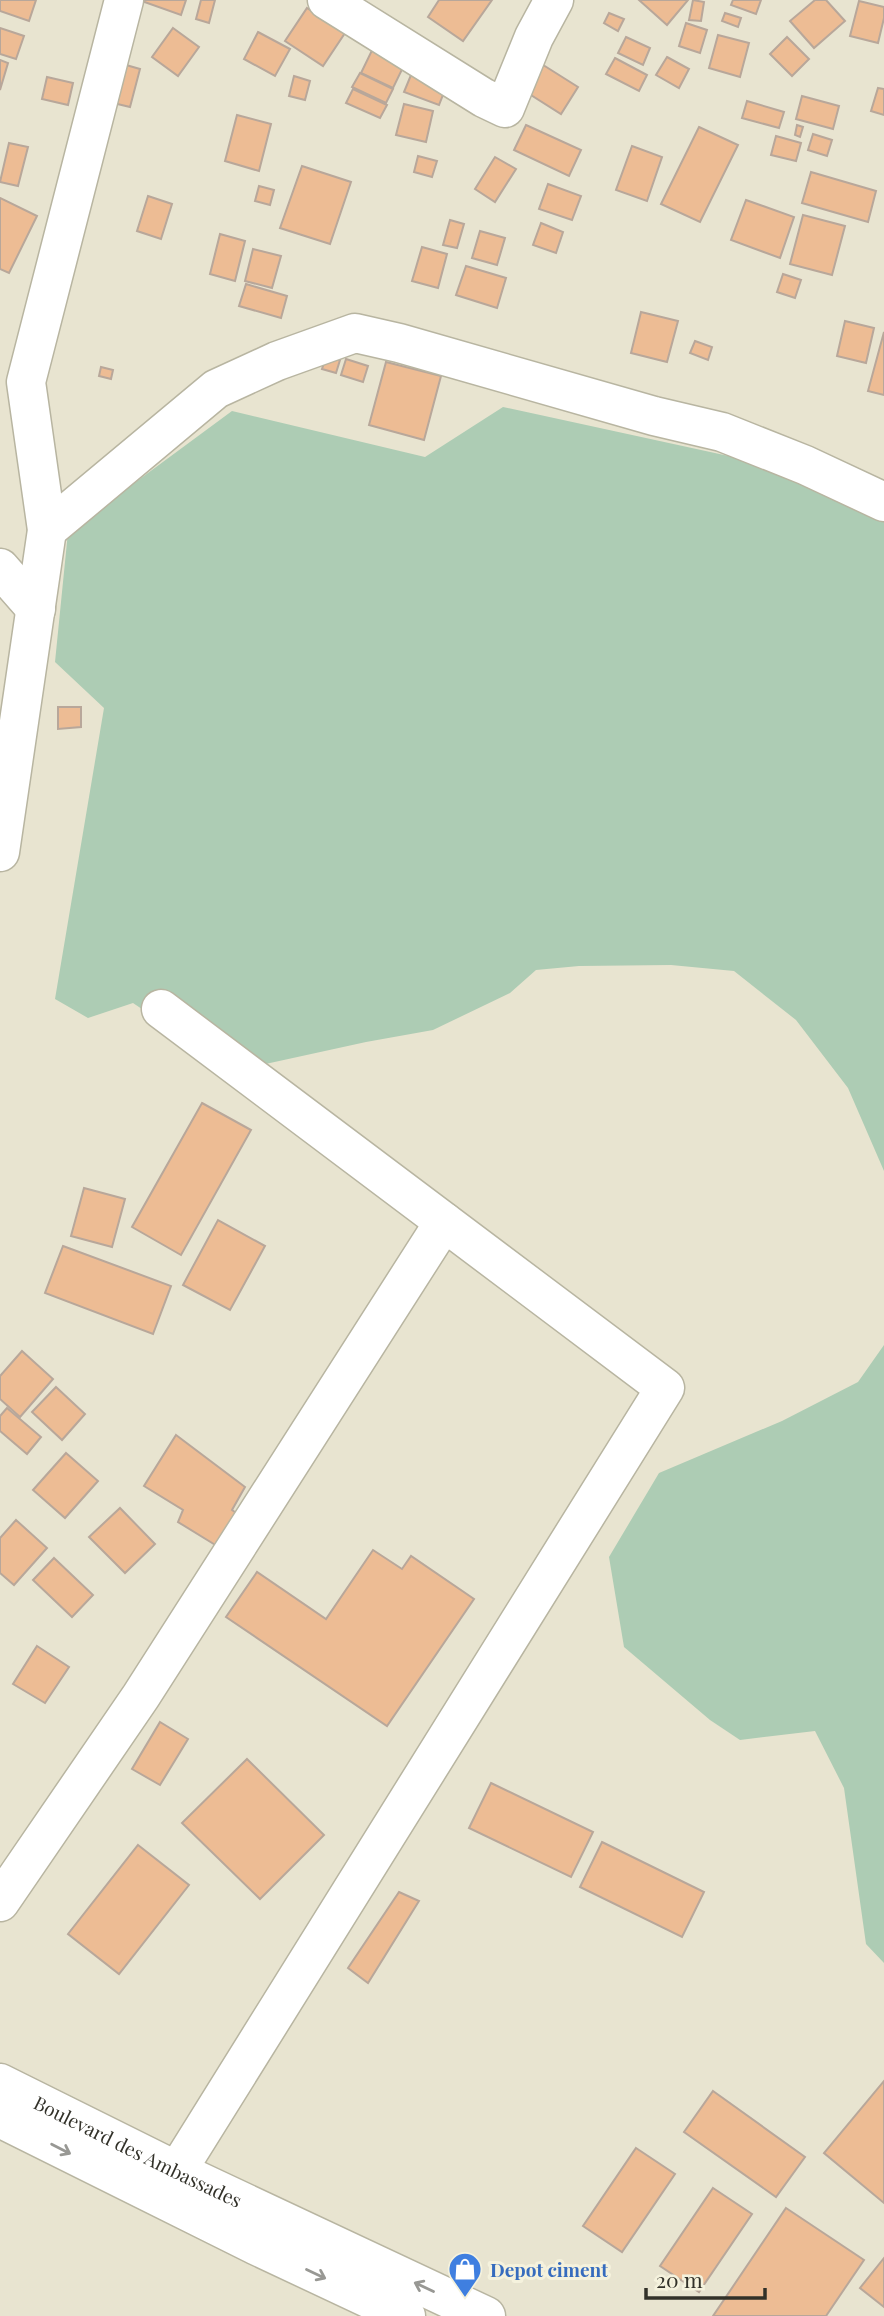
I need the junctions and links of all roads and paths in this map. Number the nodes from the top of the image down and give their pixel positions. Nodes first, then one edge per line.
1 (124, 0) edge
2 (327, 0) edge
3 (554, 0) edge
4 (884, 502) edge
5 (47, 530) junction
6 (0, 568) edge
7 (36, 610) junction
8 (0, 852) edge
9 (161, 1009) dead end
10 (444, 1222) junction
11 (0, 1902) edge
12 (0, 2082) edge
13 (0, 2118) edge
14 (177, 2171) junction
15 (266, 2232) junction
16 (406, 2316) edge
17 (486, 2316) edge

1 - 5 street
2 - 3 street
4 - 5 street
5 - 7 street
6 - 7 street
7 - 8 street
9 - 10 street
10 - 11 street
10 - 14 street
12 - 14 street, Boulevard des Ambassades
13 -> 15 street, Boulevard des Ambassades
14 - 15 street, Boulevard des Ambassades
15 -> 16 street
17 -> 15 street

